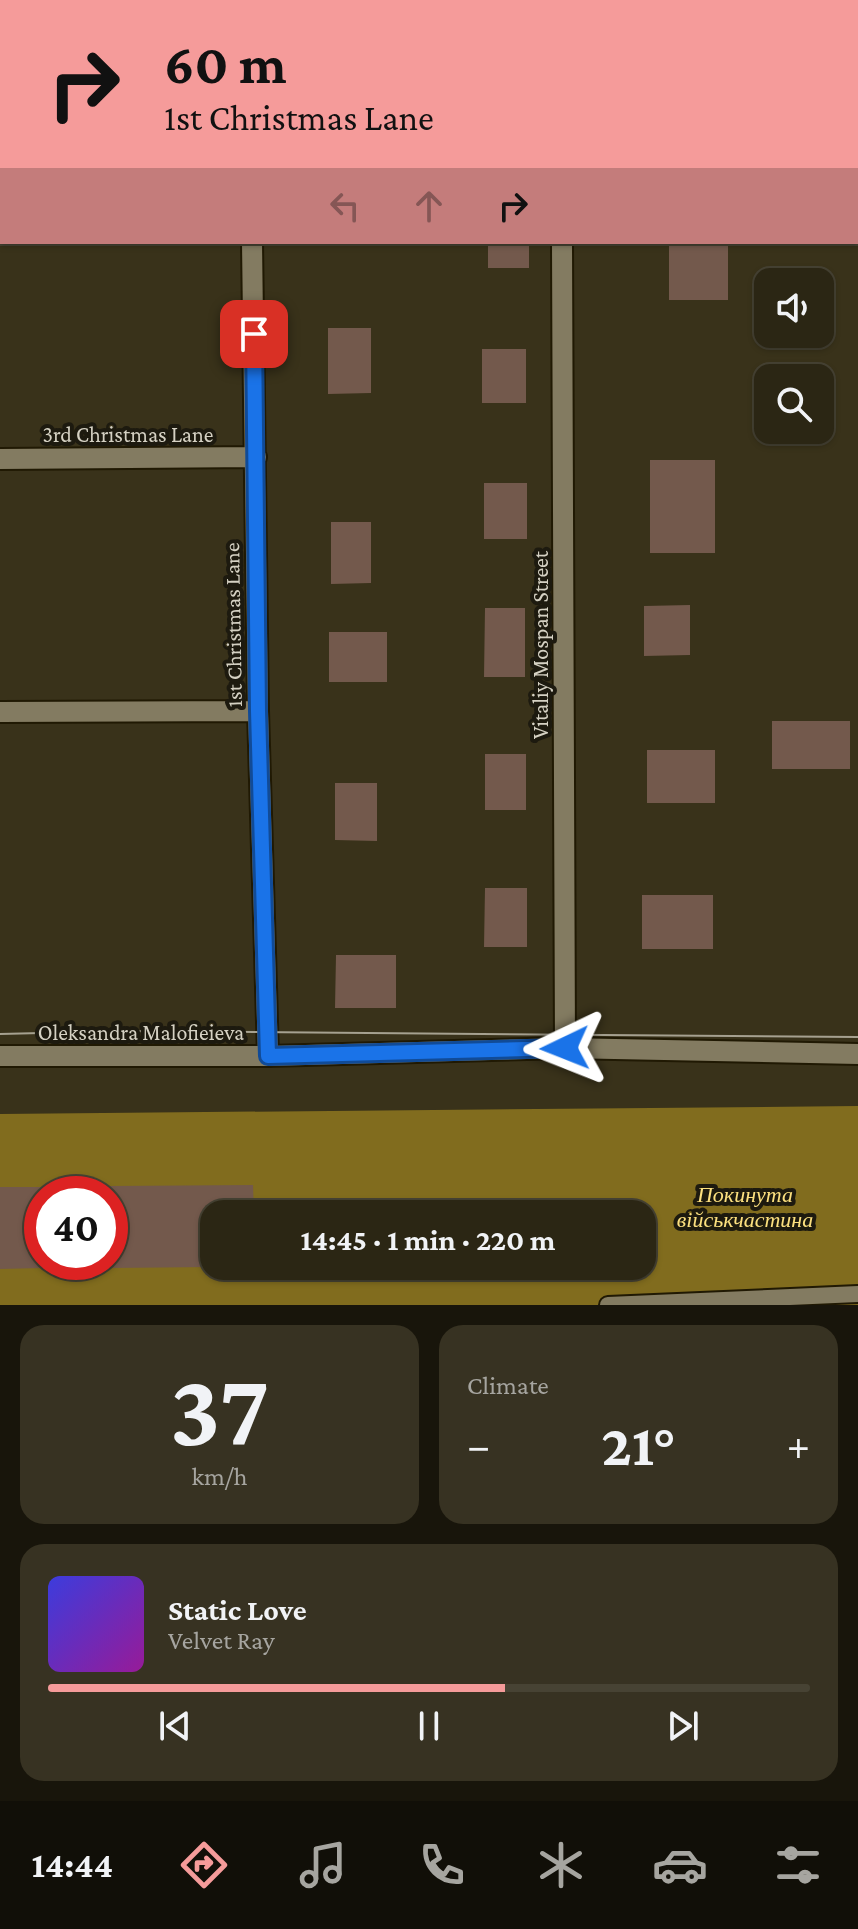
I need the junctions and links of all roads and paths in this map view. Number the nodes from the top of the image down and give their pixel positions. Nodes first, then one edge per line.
1 (252, 244) edge
2 (562, 244) edge
3 (256, 457) junction
4 (0, 459) edge
5 (258, 711) junction
6 (0, 712) edge
7 (565, 1048) junction
8 (858, 1054) edge
9 (0, 1056) edge
10 (268, 1056) junction
11 (858, 1294) edge
12 (740, 1302) edge
13 (608, 1305) edge

1 - 3 street, 1st Christmas Lane
2 - 7 street, Vitaliy Mospan Street
3 - 4 street, 3rd Christmas Lane
3 - 5 street, 1st Christmas Lane
5 - 6 street
5 - 10 street, 1st Christmas Lane
7 - 8 street, Oleksandra Malofieieva
7 - 10 street, Oleksandra Malofieieva
9 - 10 street, Oleksandra Malofieieva
11 - 12 lane
12 - 13 lane

